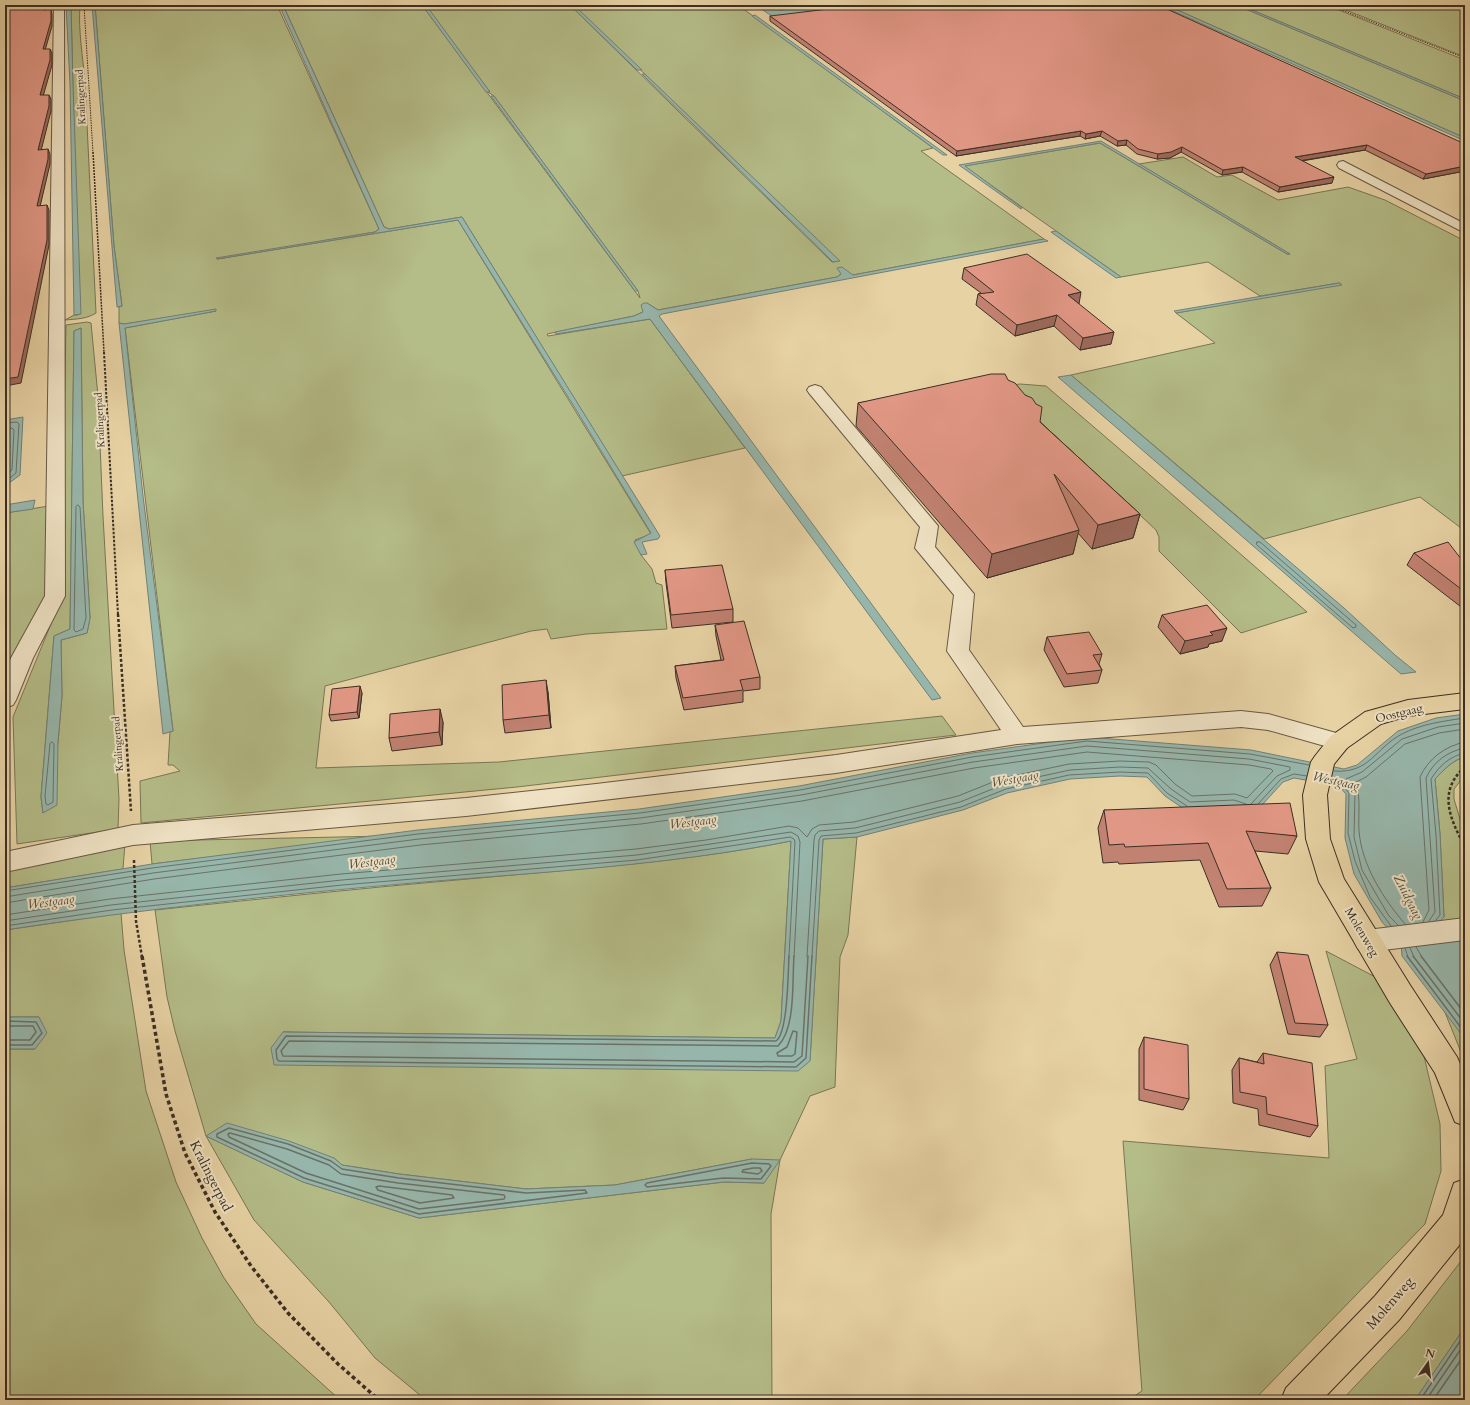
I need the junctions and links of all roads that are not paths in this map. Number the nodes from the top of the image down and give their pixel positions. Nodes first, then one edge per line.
1 (59, 5) edge
2 (1343, 165) dead end
3 (1465, 229) edge
4 (815, 390) dead end
5 (5, 700) edge
6 (1465, 701) edge
7 (1017, 736) junction
8 (1339, 742) junction
9 (5, 862) edge
10 (1465, 929) edge
11 (1372, 940) junction
12 (1465, 1112) edge
13 (1465, 1194) edge
14 (1298, 1400) edge

1 - 5 street
2 - 3 street
4 - 7 street
6 - 8 main road, Oostgaag
7 - 8 street
7 - 9 street
8 - 11 main road, Molenweg
10 - 11 street
11 - 12 main road, Molenweg
13 - 14 main road, Molenweg

